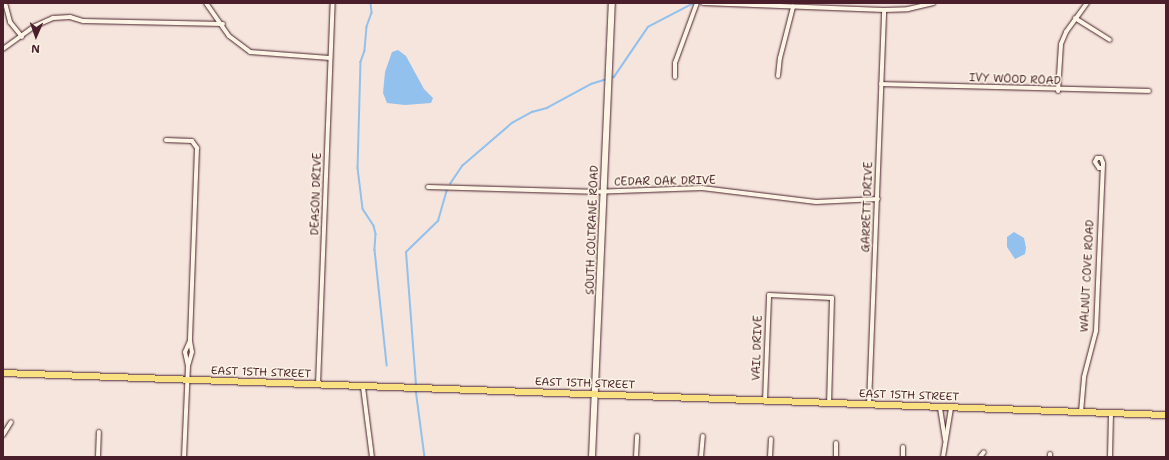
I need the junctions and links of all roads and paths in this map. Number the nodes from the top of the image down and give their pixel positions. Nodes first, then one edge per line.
1 (5, 3) edge
2 (206, 3) edge
3 (333, 3) edge
4 (612, 3) edge
5 (696, 3) edge
6 (703, 3) edge
7 (933, 3) edge
8 (1087, 3) edge
9 (793, 7) junction
10 (884, 10) junction
11 (1075, 18) junction
12 (223, 24) junction
13 (22, 37) junction
14 (1110, 40) dead end
15 (3, 49) edge
16 (330, 58) junction
17 (778, 76) dead end
18 (675, 77) dead end
19 (881, 84) junction
20 (1058, 91) junction
21 (1148, 91) dead end
22 (166, 140) dead end
23 (1102, 168) junction
24 (428, 187) dead end
25 (604, 192) junction
26 (878, 200) junction
27 (3, 373) edge
28 (187, 380) junction
29 (318, 385) junction
30 (363, 387) junction
31 (594, 395) junction
32 (765, 401) junction
33 (829, 403) junction
34 (868, 405) junction
35 (940, 408) junction
36 (951, 408) junction
37 (1081, 412) junction
38 (1111, 413) junction
39 (1166, 415) edge
40 (11, 422) dead end
41 (99, 432) dead end
42 (3, 435) edge
43 (637, 436) dead end
44 (703, 436) dead end
45 (770, 439) dead end
46 (945, 440) junction
47 (836, 443) dead end
48 (902, 447) dead end
49 (984, 452) dead end
50 (98, 457) edge
51 (184, 457) edge
52 (372, 457) edge
53 (592, 457) edge
54 (636, 457) edge
55 (701, 457) edge
56 (770, 457) edge
57 (836, 457) edge
58 (903, 457) edge
59 (943, 457) edge
60 (980, 457) edge
61 (1110, 457) edge

1 - 13 street
2 - 12 street
3 - 16 street, DEASON DRIVE
4 - 25 main road, SOUTH COLTRANE ROAD
5 - 18 street
6 - 9 street
7 - 10 street
8 - 11 street
9 - 10 street
9 - 17 street
10 - 19 street, GARRETT DRIVE
11 - 14 street
11 - 20 street
12 - 13 street
12 - 16 street
13 - 15 street
16 - 29 street, DEASON DRIVE
19 - 20 street, IVY WOOD ROAD
19 - 26 street, GARRETT DRIVE
20 - 21 street, IVY WOOD ROAD
22 - 28 street
23 - 23 street, WALNUT COVE ROAD
23 - 37 street, WALNUT COVE ROAD
24 - 25 street, CEDAR OAK DRIVE
25 - 26 street, CEDAR OAK DRIVE
25 - 31 main road, SOUTH COLTRANE ROAD
26 - 34 street, GARRETT DRIVE
27 - 28 main road, EAST 15TH STREET
28 - 29 main road, EAST 15TH STREET
28 - 51 street
29 - 30 main road, EAST 15TH STREET
30 - 31 main road, EAST 15TH STREET
30 - 52 street
31 - 32 main road, EAST 15TH STREET
31 - 53 main road, SOUTH COLTRANE ROAD
32 - 33 main road, EAST 15TH STREET
32 - 33 street, VAIL DRIVE
33 - 34 main road, EAST 15TH STREET
34 - 35 main road, EAST 15TH STREET
35 - 36 main road, EAST 15TH STREET
35 - 46 street
36 - 37 main road, EAST 15TH STREET
36 - 46 street
37 - 38 main road, EAST 15TH STREET
38 - 39 main road, EAST 15TH STREET
38 - 61 street
40 - 42 street
41 - 50 street
43 - 54 street
44 - 55 street
45 - 56 street
46 - 59 street
47 - 57 street
48 - 58 street
49 - 60 street

